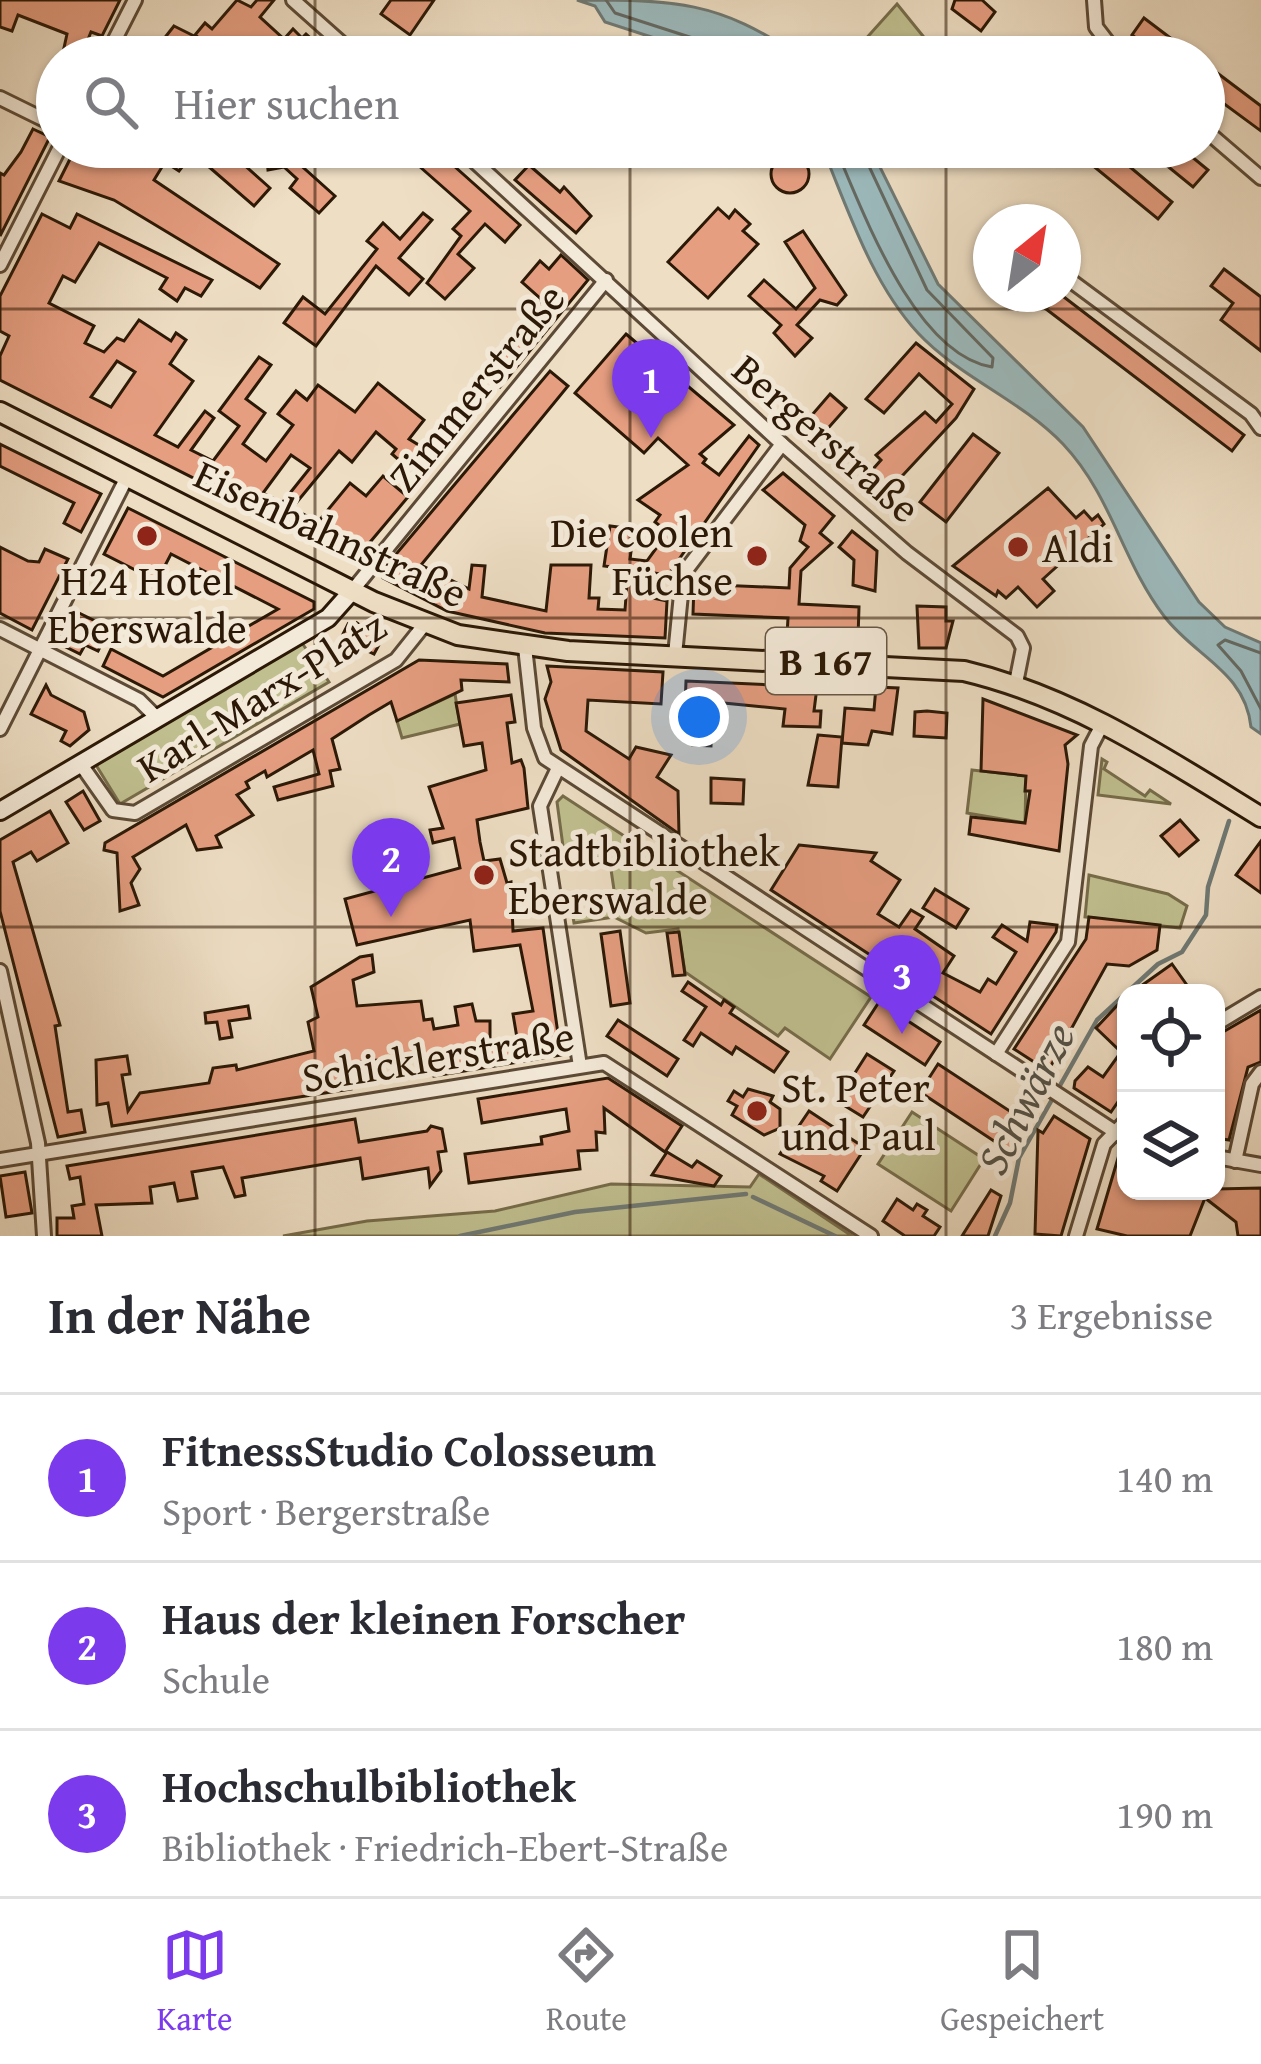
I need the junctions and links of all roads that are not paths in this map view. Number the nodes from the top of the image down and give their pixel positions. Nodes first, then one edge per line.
1 (135, 0) edge
2 (293, 0) edge
3 (1094, 0) edge
4 (117, 36) edge
5 (333, 36) edge
6 (1103, 36) edge
7 (0, 98) edge
8 (36, 116) edge
9 (1225, 147) edge
10 (49, 168) edge
11 (483, 168) edge
12 (1261, 178) edge
13 (0, 266) edge
14 (606, 280) junction
15 (1081, 288) edge
16 (1261, 401) edge
17 (0, 412) edge
18 (1251, 415) junction
19 (1261, 428) edge
20 (782, 443) junction
21 (127, 477) junction
22 (357, 584) junction
23 (424, 625) junction
24 (0, 629) edge
25 (525, 646) junction
26 (40, 649) junction
27 (676, 655) junction
28 (1016, 683) junction
29 (156, 717) junction
30 (1103, 723) junction
31 (0, 729) edge
32 (80, 763) junction
33 (559, 768) junction
34 (0, 811) edge
35 (1261, 817) edge
36 (0, 971) edge
37 (1261, 997) edge
38 (1225, 1019) edge
39 (996, 1054) junction
40 (580, 1066) junction
41 (1261, 1072) edge
42 (1117, 1134) edge
43 (1117, 1139) edge
44 (39, 1154) junction
45 (1225, 1159) edge
46 (0, 1160) edge
47 (1235, 1161) junction
48 (1261, 1166) edge
49 (44, 1236) edge
50 (871, 1236) edge
51 (1076, 1236) edge

1 - 4 street
2 - 5 street
3 - 6 street
7 - 8 street
9 - 12 street
10 - 13 street
11 - 14 street, Bergerstraße
14 - 20 street, Bergerstraße
14 - 22 street, Zimmerstraße
15 - 18 street
16 - 18 street
17 - 21 main road, Eisenbahnstraße / B 167
18 - 19 street
20 - 27 street
20 - 28 street, Bergerstraße
21 - 22 main road, Eisenbahnstraße / B 167
21 - 26 street
22 - 23 main road, Eisenbahnstraße / B 167
22 - 29 main road
23 - 25 main road, Eisenbahnstraße / B 167
23 - 32 street, Karl-Marx-Platz
24 - 26 street
25 - 27 main road, Eisenbahnstraße / B 167
25 - 33 street
26 - 29 street
26 - 31 street
27 - 28 main road, Eisenbahnstraße / B 167
28 - 30 main road, Eisenbahnstraße / B 167
29 - 32 main road
30 - 35 main road, Eisenbahnstraße / B 167
30 - 39 street
32 - 34 main road
33 - 39 street
33 - 40 street
36 - 44 street
37 - 38 street
39 - 42 street
40 - 44 street, Schicklerstraße
40 - 50 street, Schicklerstraße
41 - 47 street
43 - 51 street
44 - 46 street, Schicklerstraße
44 - 49 street
45 - 47 street
47 - 48 street

